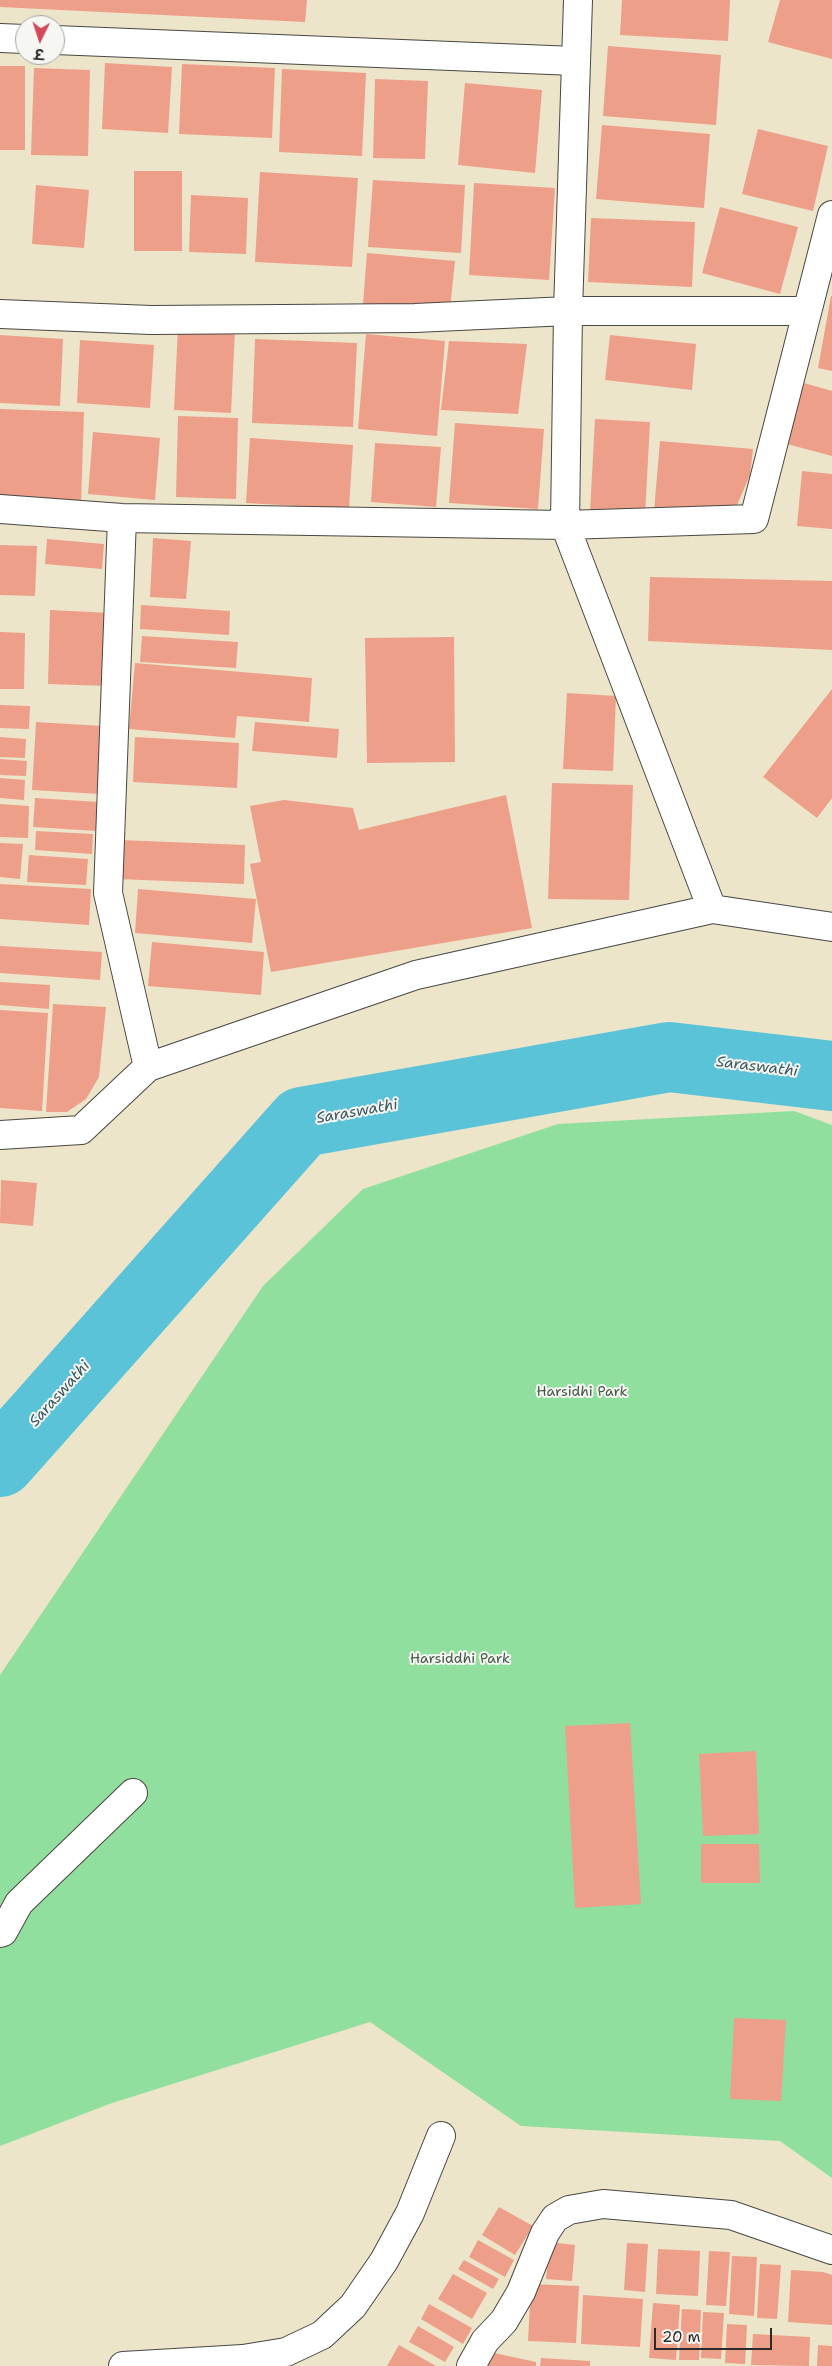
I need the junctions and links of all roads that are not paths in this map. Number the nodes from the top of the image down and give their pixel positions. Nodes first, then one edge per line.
1 (578, 0) edge
2 (0, 38) edge
3 (15, 39) edge
4 (65, 40) edge
5 (576, 61) junction
6 (832, 214) edge
7 (807, 311) junction
8 (568, 312) junction
9 (0, 314) edge
10 (0, 509) edge
11 (122, 518) junction
12 (565, 525) junction
13 (712, 909) junction
14 (832, 927) edge
15 (148, 1067) junction
16 (0, 1136) edge
17 (133, 1793) dead end
18 (0, 1934) edge
19 (441, 2136) dead end
20 (832, 2250) edge
21 (123, 2366) edge
22 (471, 2366) edge

1 - 5 street
2 - 3 street
4 - 5 street
5 - 8 street
6 - 7 street
7 - 8 street
7 - 12 street
8 - 9 street
8 - 12 street
10 - 11 street
11 - 12 street
11 - 15 street
12 - 13 street
13 - 14 street
13 - 15 street
15 - 16 street
17 - 18 street
19 - 21 street
20 - 22 street

